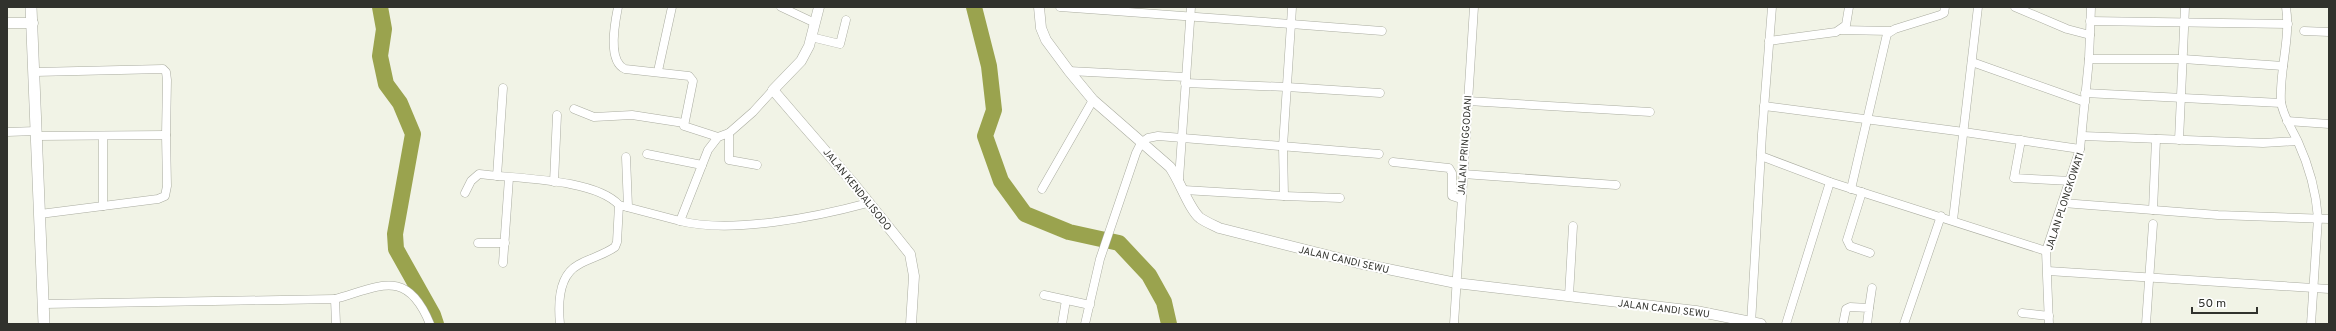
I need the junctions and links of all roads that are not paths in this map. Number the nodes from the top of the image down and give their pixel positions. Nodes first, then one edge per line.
1 (31, 7) edge
2 (618, 7) edge
3 (672, 7) edge
4 (781, 7) edge
5 (819, 7) edge
6 (1039, 7) edge
7 (1060, 7) edge
8 (1191, 7) edge
9 (1292, 7) edge
10 (1474, 7) edge
11 (1772, 7) edge
12 (1849, 7) edge
13 (1945, 7) edge
14 (1978, 7) edge
15 (2015, 7) edge
16 (2091, 7) edge
17 (2185, 7) edge
18 (2286, 7) edge
19 (1190, 18) junction
20 (846, 20) dead end
21 (2090, 21) junction
22 (7, 23) edge
23 (32, 23) junction
24 (815, 23) junction
25 (2184, 23) junction
26 (1291, 24) junction
27 (2288, 24) junction
28 (1841, 30) junction
29 (1382, 31) dead end
30 (1890, 31) junction
31 (2304, 31) dead end
32 (2329, 32) edge
33 (2090, 35) junction
34 (811, 37) junction
35 (1769, 41) junction
36 (2089, 59) junction
37 (2183, 59) junction
38 (1972, 62) junction
39 (2283, 66) junction
40 (35, 72) junction
41 (658, 72) junction
42 (1069, 72) junction
43 (1185, 80) junction
44 (1287, 86) junction
45 (503, 88) dead end
46 (773, 90) junction
47 (1380, 93) dead end
48 (2085, 93) junction
49 (2182, 97) junction
50 (1093, 100) junction
51 (1468, 101) junction
52 (2085, 102) junction
53 (2282, 103) junction
54 (1764, 106) junction
55 (574, 109) dead end
56 (1650, 112) dead end
57 (557, 115) dead end
58 (1868, 120) junction
59 (2287, 121) junction
60 (684, 123) junction
61 (2329, 124) edge
62 (7, 132) edge
63 (729, 132) junction
64 (1964, 132) junction
65 (36, 134) junction
66 (166, 135) junction
67 (103, 136) junction
68 (2083, 136) junction
69 (718, 137) junction
70 (1181, 138) junction
71 (2156, 139) junction
72 (2021, 140) junction
73 (2179, 140) junction
74 (2298, 141) junction
75 (1141, 142) junction
76 (1283, 146) junction
77 (2080, 149) junction
78 (647, 154) dead end
79 (1379, 154) dead end
80 (1761, 156) junction
81 (626, 157) dead end
82 (1393, 162) dead end
83 (702, 165) junction
84 (757, 165) dead end
85 (1463, 174) junction
86 (497, 176) junction
87 (509, 178) junction
88 (1179, 179) junction
89 (2071, 181) junction
90 (554, 182) junction
91 (1830, 182) junction
92 (1616, 185) dead end
93 (1042, 188) dead end
94 (1851, 189) junction
95 (1184, 190) junction
96 (1862, 192) junction
97 (465, 193) dead end
98 (1284, 196) junction
99 (1340, 198) dead end
100 (1461, 199) junction
101 (868, 203) junction
102 (2063, 203) junction
103 (103, 206) junction
104 (624, 206) junction
105 (2153, 210) junction
106 (40, 214) junction
107 (1941, 216) junction
108 (2318, 218) junction
109 (2329, 219) edge
110 (1953, 220) junction
111 (680, 221) junction
112 (2153, 224) dead end
113 (1573, 226) dead end
114 (478, 243) dead end
115 (505, 243) junction
116 (2046, 251) junction
117 (1870, 253) dead end
118 (503, 263) dead end
119 (2048, 271) junction
120 (2149, 277) junction
121 (1455, 287) junction
122 (1872, 288) dead end
123 (2313, 288) junction
124 (2329, 289) edge
125 (1044, 295) dead end
126 (1569, 296) junction
127 (335, 299) junction
128 (1066, 300) junction
129 (44, 304) junction
130 (1090, 305) junction
131 (1869, 308) junction
132 (2022, 313) dead end
133 (2049, 320) edge
134 (1754, 323) edge
135 (44, 324) edge
136 (336, 324) edge
137 (430, 324) edge
138 (560, 324) edge
139 (911, 324) edge
140 (1062, 324) edge
141 (1085, 324) edge
142 (1454, 324) edge
143 (1786, 324) edge
144 (1843, 324) edge
145 (1867, 324) edge
146 (1904, 324) edge
147 (2146, 324) edge
148 (2311, 324) edge

1 - 23 main road
2 - 41 street
3 - 41 street
4 - 24 street
5 - 24 street
6 - 42 street, JALAN CANDI SEWU
7 - 19 street
8 - 19 street
9 - 26 street
10 - 51 street, JALAN PRINGGODANI
11 - 35 street
12 - 28 street
13 - 30 street
14 - 38 street
15 - 33 street
16 - 21 street, JALAN PLONGKOWATI
17 - 25 street
18 - 27 street
19 - 26 street
19 - 43 street
20 - 34 street
21 - 25 street
21 - 33 street, JALAN PLONGKOWATI
22 - 23 street
23 - 40 main road
24 - 34 street
25 - 27 street
25 - 37 street
26 - 29 street
26 - 44 street
27 - 39 street
28 - 30 street
28 - 35 street
30 - 58 street
31 - 32 street
33 - 36 street, JALAN PLONGKOWATI
34 - 46 street
35 - 54 street
36 - 37 street
36 - 48 street, JALAN PLONGKOWATI
37 - 39 street
37 - 49 street
38 - 52 street
38 - 64 street
39 - 53 street
40 - 65 main road
40 - 66 street
41 - 60 street
42 - 43 street
42 - 50 street, JALAN CANDI SEWU
43 - 44 street
43 - 70 street
44 - 47 street
44 - 76 street
45 - 86 street
46 - 63 street
46 - 101 street, JALAN KENDALISODO
48 - 49 street
48 - 52 street, JALAN PLONGKOWATI
49 - 53 street
49 - 73 street
50 - 75 street, JALAN CANDI SEWU
50 - 93 street
51 - 56 street
51 - 85 street, JALAN PRINGGODANI
52 - 68 street, JALAN PLONGKOWATI
53 - 59 street
54 - 58 street
54 - 80 street
55 - 60 street
57 - 90 street
58 - 64 street
58 - 94 street
59 - 61 street
59 - 74 street
60 - 69 street
62 - 65 street
63 - 69 street
63 - 84 street
64 - 72 street
64 - 110 street
65 - 67 street
65 - 106 main road
66 - 67 street
66 - 103 street
67 - 103 street
68 - 71 street
68 - 77 street, JALAN PLONGKOWATI
69 - 83 street
70 - 75 street
70 - 76 street
70 - 88 street
71 - 73 street
71 - 105 street
72 - 77 street
72 - 89 street
73 - 74 street
74 - 108 street
75 - 88 street, JALAN CANDI SEWU
75 - 130 street
76 - 79 street
76 - 98 street
77 - 89 street, JALAN PLONGKOWATI
78 - 83 street
80 - 91 street
80 - 134 street
81 - 104 street
82 - 100 street
83 - 111 street
85 - 92 street
85 - 100 street, JALAN PRINGGODANI
86 - 87 street
86 - 97 street
87 - 90 street
87 - 115 street
88 - 95 street, JALAN CANDI SEWU
89 - 102 street, JALAN PLONGKOWATI
90 - 104 street
91 - 94 street
91 - 143 street
94 - 96 street
95 - 98 street
95 - 121 street, JALAN CANDI SEWU
96 - 107 street
96 - 117 street
98 - 99 street
100 - 121 street, JALAN PRINGGODANI
101 - 111 street
101 - 139 street, JALAN KENDALISODO
102 - 105 street
102 - 116 street, JALAN PLONGKOWATI
103 - 106 street
104 - 111 street
104 - 138 street
105 - 108 street
106 - 129 main road
107 - 110 street
107 - 146 street
108 - 109 street
108 - 123 street
110 - 116 street
112 - 120 street
113 - 126 street
114 - 115 street
115 - 118 street
116 - 119 street, JALAN PLONGKOWATI
119 - 120 street
119 - 133 street, JALAN PLONGKOWATI
120 - 123 street
120 - 147 street
121 - 126 street, JALAN CANDI SEWU
121 - 142 street, JALAN PRINGGODANI
122 - 131 street
123 - 124 street
123 - 148 street
125 - 128 street
126 - 134 street, JALAN CANDI SEWU
127 - 129 street
127 - 136 street
127 - 137 street
128 - 130 street
128 - 140 street
129 - 135 main road
130 - 141 street
131 - 144 street
131 - 145 street
132 - 133 street

